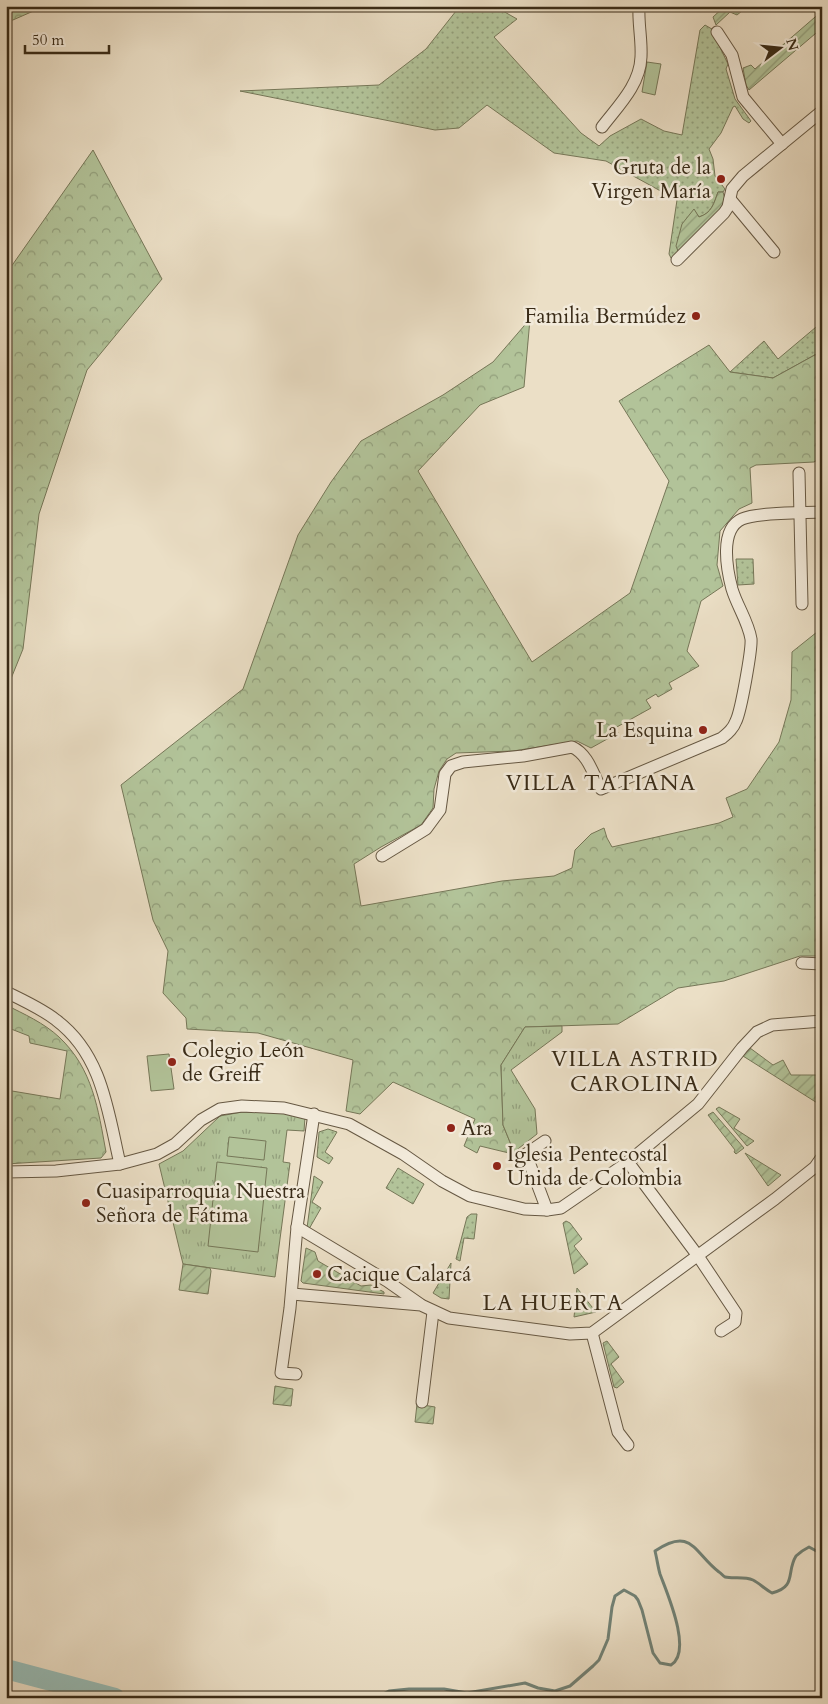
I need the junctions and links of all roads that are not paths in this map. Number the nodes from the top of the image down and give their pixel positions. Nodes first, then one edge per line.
1 (640, 6) edge
2 (718, 32) dead end
3 (822, 111) edge
4 (602, 127) dead end
5 (782, 144) junction
6 (730, 199) junction
7 (774, 252) dead end
8 (677, 260) dead end
9 (799, 473) dead end
10 (822, 512) edge
11 (800, 513) junction
12 (802, 604) dead end
13 (382, 856) dead end
14 (802, 964) dead end
15 (822, 964) edge
16 (6, 992) edge
17 (822, 1021) edge
18 (314, 1114) junction
19 (545, 1141) dead end
20 (822, 1156) edge
21 (628, 1162) junction
22 (120, 1164) junction
23 (6, 1172) edge
24 (547, 1210) junction
25 (298, 1227) junction
26 (698, 1256) junction
27 (292, 1294) junction
28 (421, 1305) junction
29 (433, 1312) junction
30 (721, 1332) dead end
31 (592, 1333) junction
32 (296, 1374) dead end
33 (422, 1402) dead end
34 (628, 1445) dead end

1 - 4 street
2 - 5 street
3 - 5 street
5 - 6 street
6 - 7 street
6 - 8 street
9 - 11 street
10 - 11 street
11 - 12 street
11 - 13 street
14 - 15 street
16 - 22 street
17 - 21 street
18 - 22 street
18 - 24 street
18 - 25 street
19 - 24 street
20 - 26 street
21 - 24 street
21 - 26 street
22 - 23 street
25 - 27 street
25 - 28 street
26 - 30 street
26 - 31 street
27 - 28 street
27 - 32 street
28 - 29 street
29 - 31 street
29 - 33 street
31 - 34 street

